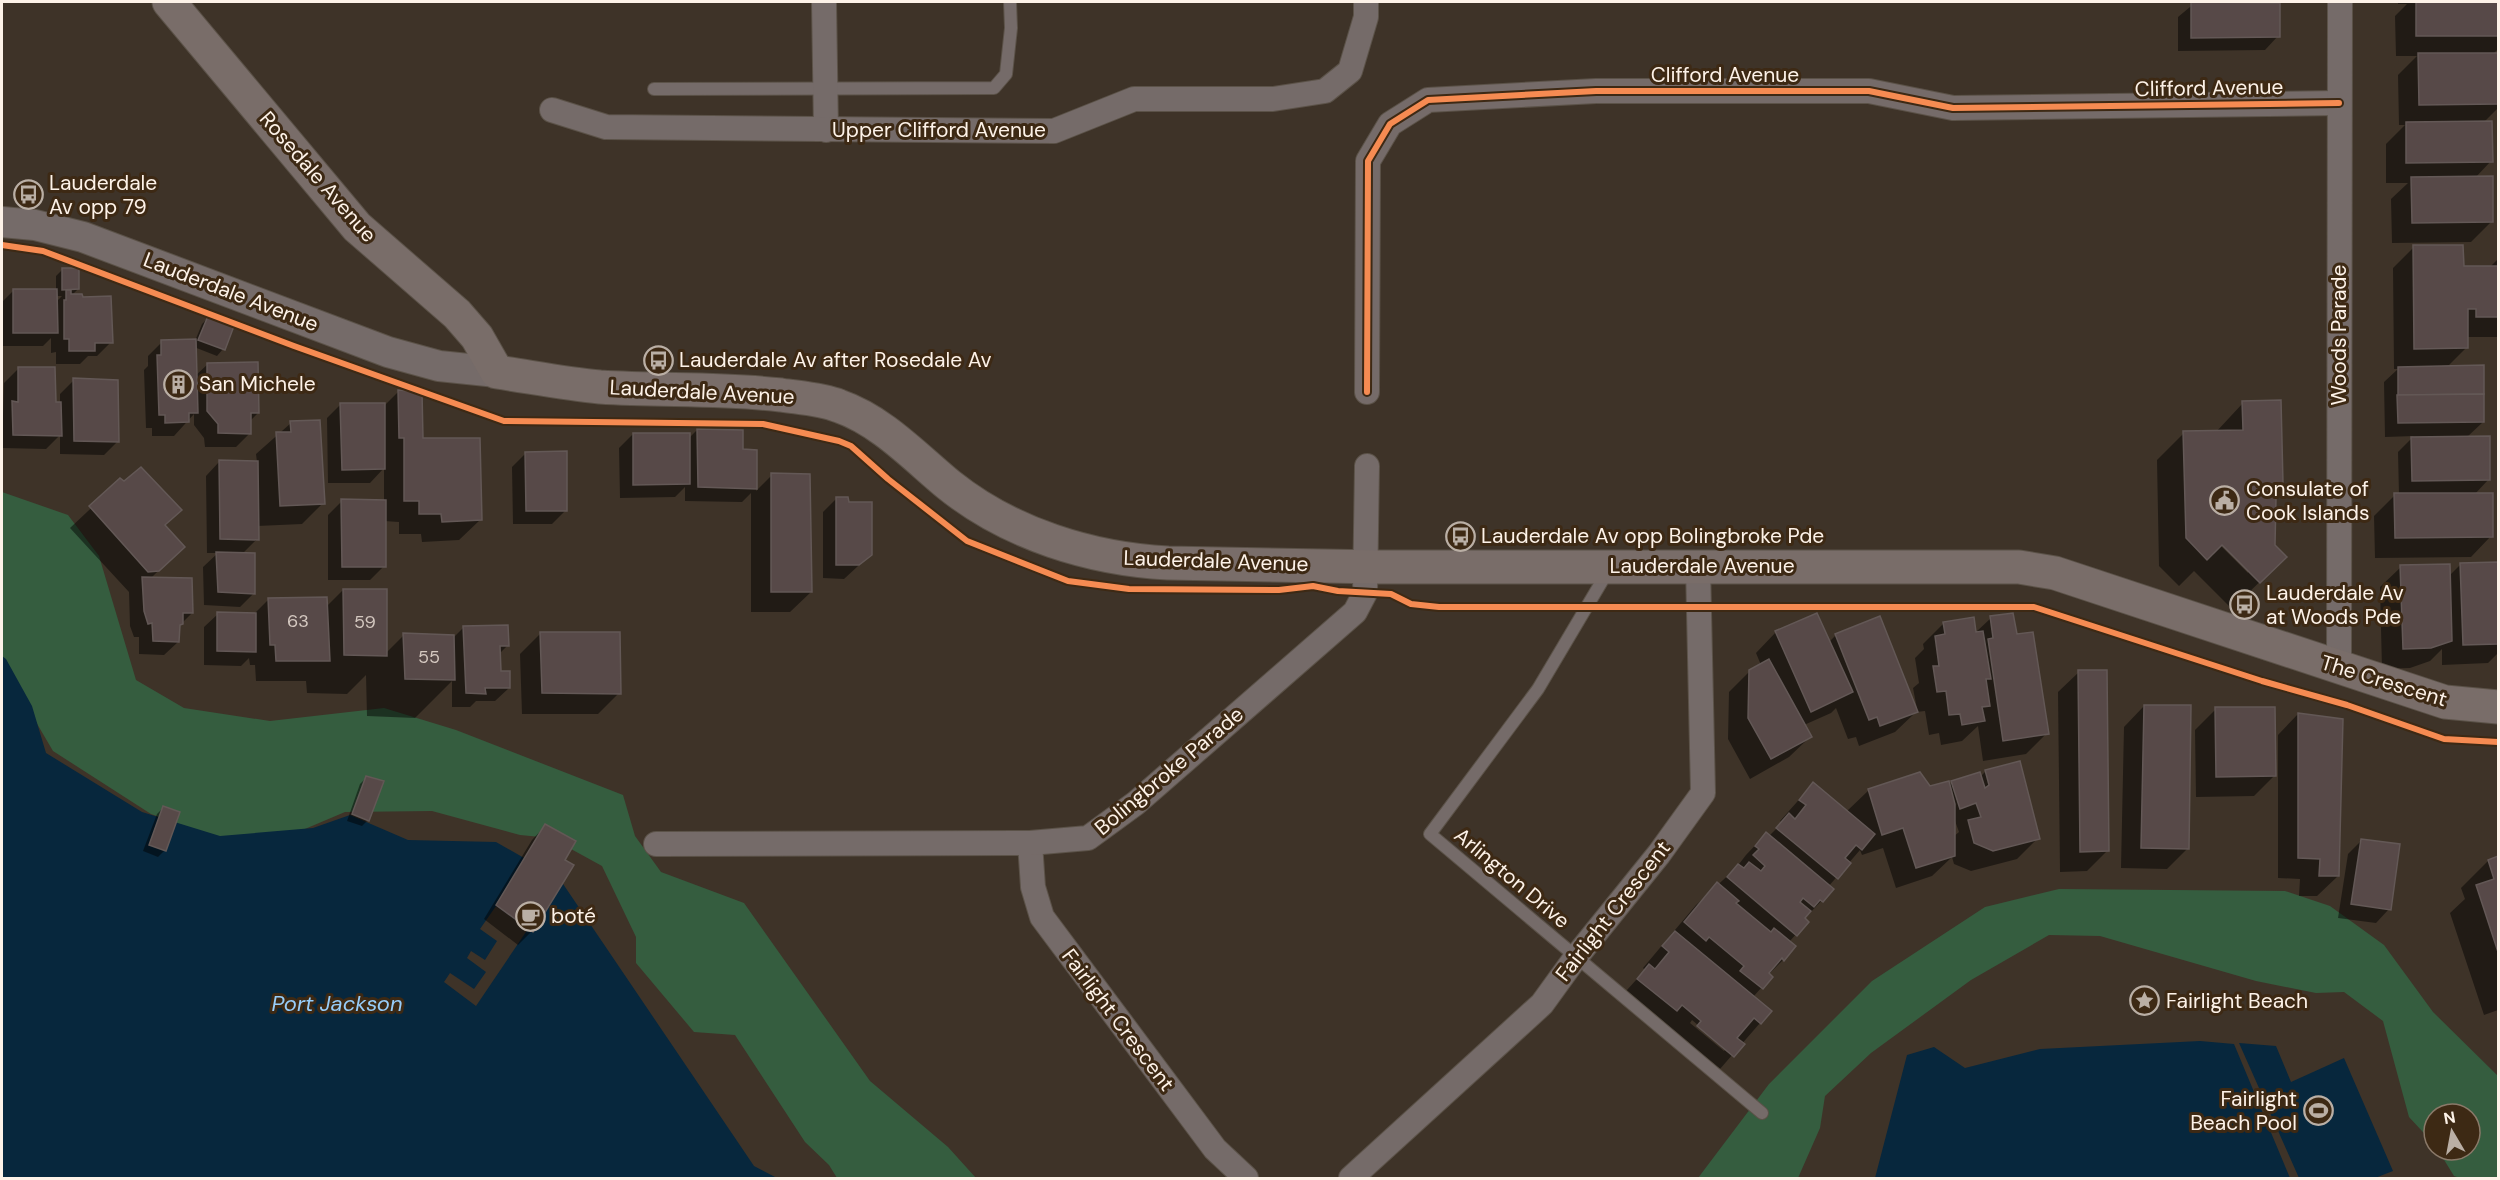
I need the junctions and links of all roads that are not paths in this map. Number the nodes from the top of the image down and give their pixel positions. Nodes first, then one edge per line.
1 (169, 2) edge
2 (824, 2) edge
3 (1010, 2) edge
4 (1366, 2) edge
5 (2340, 2) edge
6 (654, 89) dead end
7 (826, 89) junction
8 (2339, 103) junction
9 (552, 111) dead end
10 (826, 130) junction
11 (2, 222) edge
12 (497, 372) junction
13 (1367, 392) dead end
14 (1367, 466) dead end
15 (1367, 566) junction
16 (1611, 566) junction
17 (1698, 566) junction
18 (2272, 646) joint
19 (2339, 668) junction
20 (2499, 707) edge
21 (656, 843) dead end
22 (1030, 843) junction
23 (1576, 957) junction
24 (1762, 1113) dead end
25 (1246, 1179) edge
26 (1351, 1179) edge

1 - 12 main road, Rosedale Avenue
2 - 7 street
3 - 7 lane
4 - 10 street, Upper Clifford Avenue
5 - 8 street, Woods Parade
6 - 7 lane
7 - 10 street
8 - 13 street, Clifford Avenue
8 - 19 street, Woods Parade
9 - 10 street, Upper Clifford Avenue
11 - 12 street, Lauderdale Avenue
12 - 15 main road, Lauderdale Avenue
14 - 15 street, Bolingbroke Parade
15 - 16 main road, Lauderdale Avenue
15 - 22 street, Bolingbroke Parade
16 - 17 main road, Lauderdale Avenue
16 - 23 lane, Arlington Drive
17 - 18 main road, Lauderdale Avenue
17 - 23 street, Fairlight Crescent
18 - 19 main road, The Crescent
19 - 20 main road, The Crescent
21 - 22 street, Bolingbroke Parade
22 - 25 street, Fairlight Crescent
23 - 24 lane, Arlington Drive
23 - 26 street, Fairlight Crescent

